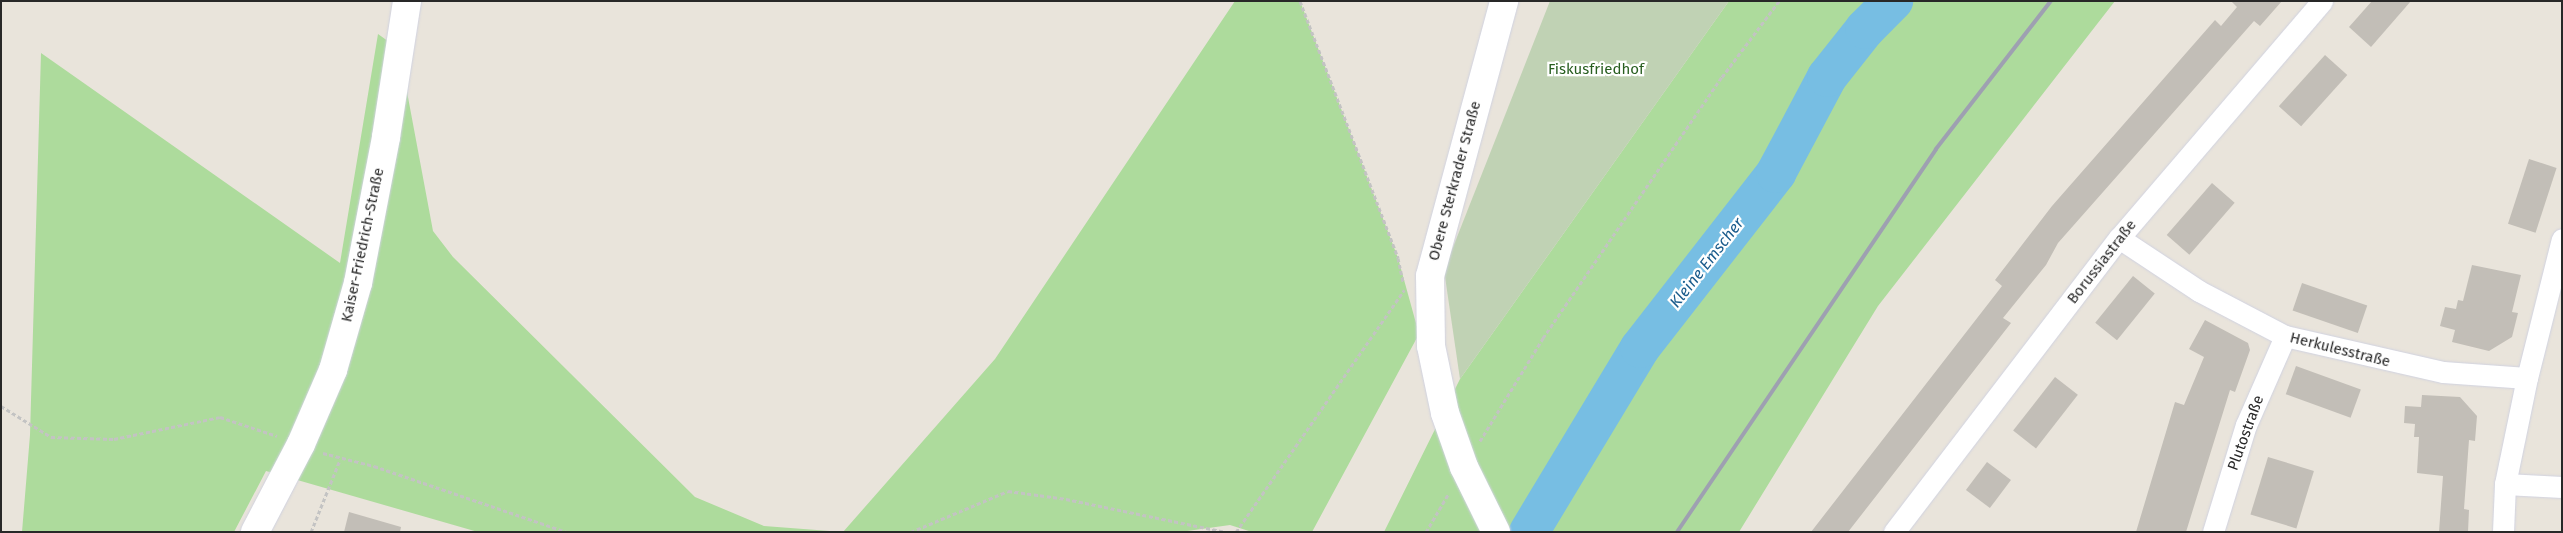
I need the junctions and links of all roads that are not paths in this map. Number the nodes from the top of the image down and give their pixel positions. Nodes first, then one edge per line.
1 (407, 1) edge
2 (1504, 1) edge
3 (2322, 1) edge
4 (2119, 238) junction
5 (2562, 239) edge
6 (2285, 336) junction
7 (2527, 378) junction
8 (2505, 484) junction
9 (2562, 486) edge
10 (255, 532) edge
11 (1496, 532) edge
12 (1894, 532) edge
13 (2213, 532) edge
14 (2503, 532) edge

1 - 10 main road, Kaiser-Friedrich-Straße
2 - 11 main road, Obere Sterkrader Straße
3 - 4 street, Borussiastraße
4 - 6 street, Herkulesstraße
4 - 12 street, Borussiastraße
5 - 7 street
6 - 7 street, Herkulesstraße
6 - 13 street, Plutostraße
7 - 8 street
8 - 9 street
8 - 14 street

